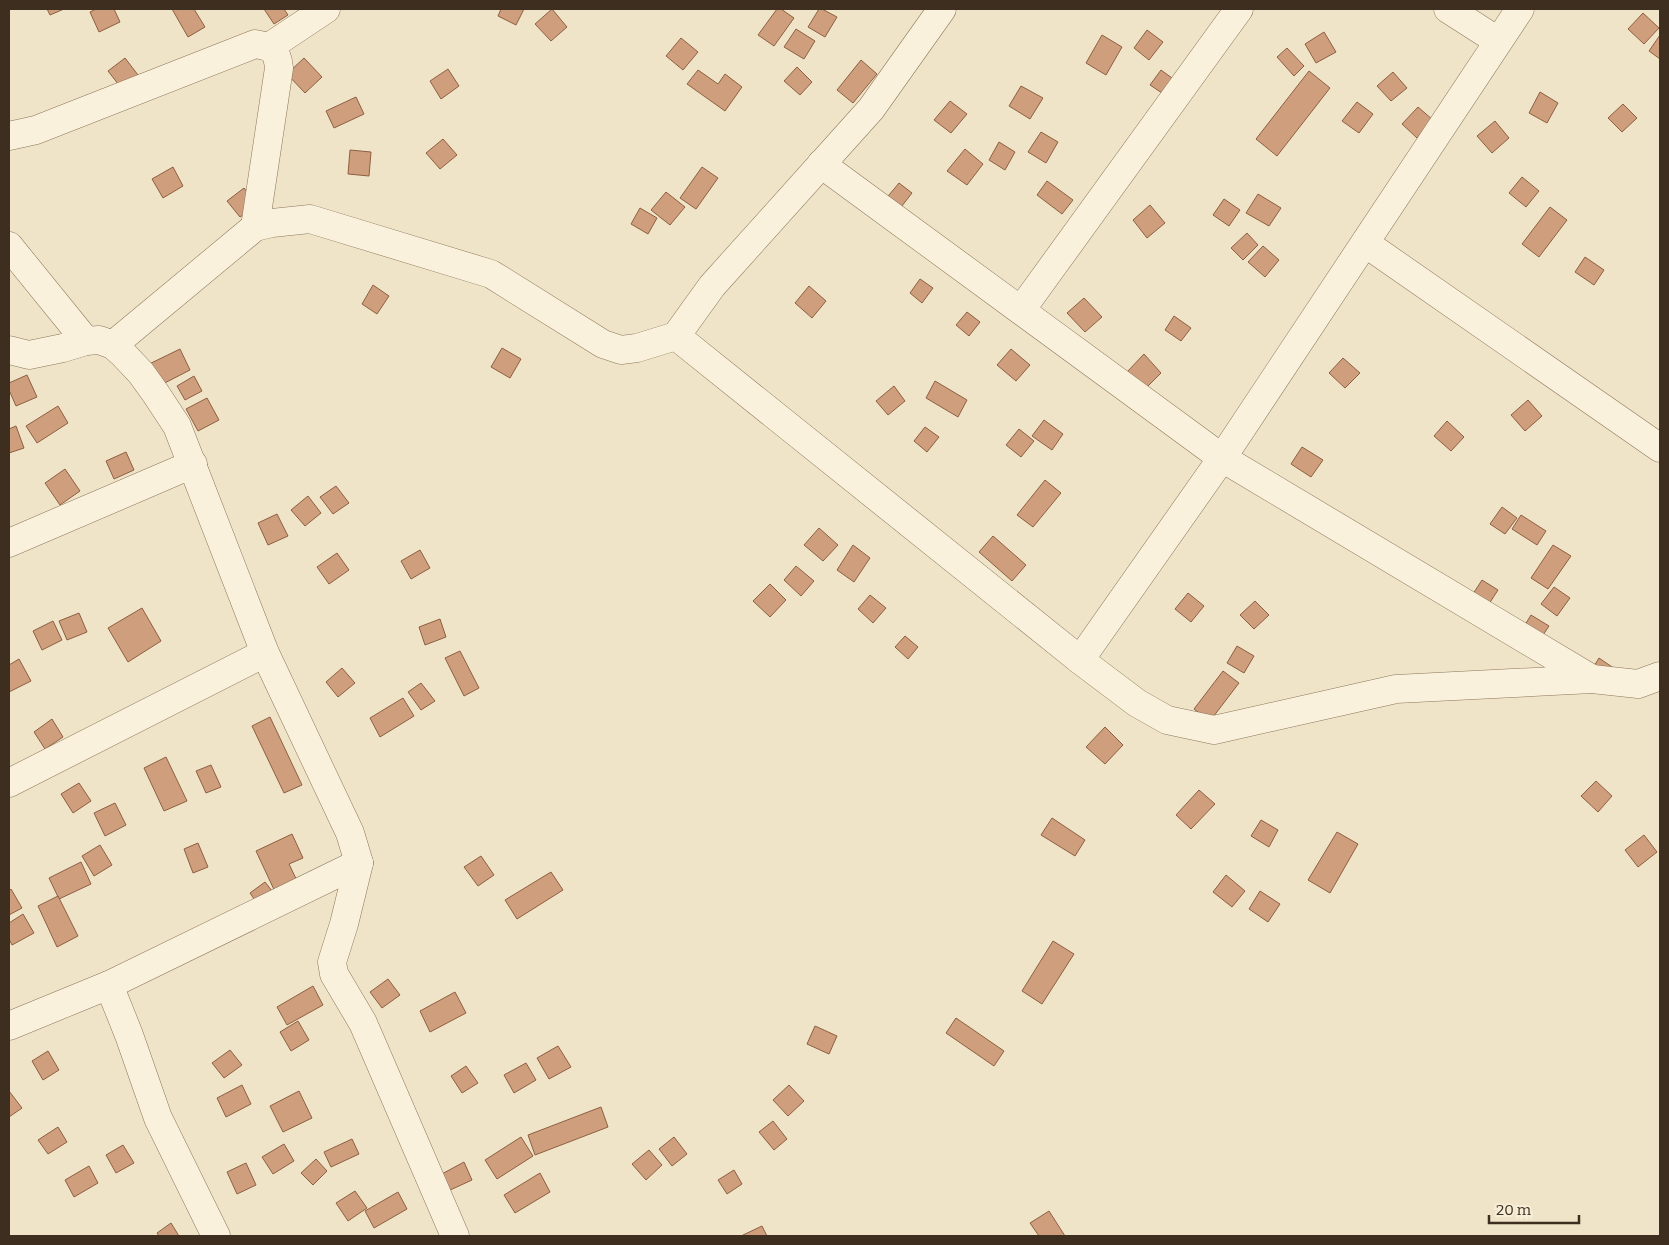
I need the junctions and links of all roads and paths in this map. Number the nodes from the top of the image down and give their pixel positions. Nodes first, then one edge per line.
1 (326, 9) edge
2 (942, 9) edge
3 (1239, 9) edge
4 (1448, 9) edge
5 (1520, 9) edge
6 (1498, 41) junction
7 (269, 47) junction
8 (9, 136) edge
9 (820, 164) junction
10 (255, 227) junction
11 (1365, 242) junction
12 (9, 246) edge
13 (1020, 310) junction
14 (676, 336) junction
15 (86, 341) junction
16 (113, 345) junction
17 (9, 350) edge
18 (1660, 448) edge
19 (1222, 458) junction
20 (193, 464) junction
21 (9, 543) edge
22 (265, 653) junction
23 (1080, 660) junction
24 (1660, 676) edge
25 (1592, 679) junction
26 (9, 783) edge
27 (359, 863) junction
28 (109, 985) junction
29 (9, 1026) edge
30 (216, 1236) edge
31 (455, 1236) edge

1 - 7 street
2 - 9 street
3 - 13 street
4 - 6 street
5 - 6 street
6 - 11 street
7 - 8 street
7 - 10 street
9 - 13 street
9 - 14 street
10 - 14 street
10 - 16 street
11 - 18 street
11 - 19 street
12 - 15 street
13 - 19 street
14 - 23 street
15 - 16 street
15 - 17 street
16 - 20 street
19 - 23 street
19 - 25 street
20 - 21 street
20 - 22 street
22 - 26 street
22 - 27 street
23 - 25 street
24 - 25 street
27 - 28 street
27 - 31 street
28 - 29 street
28 - 30 street

